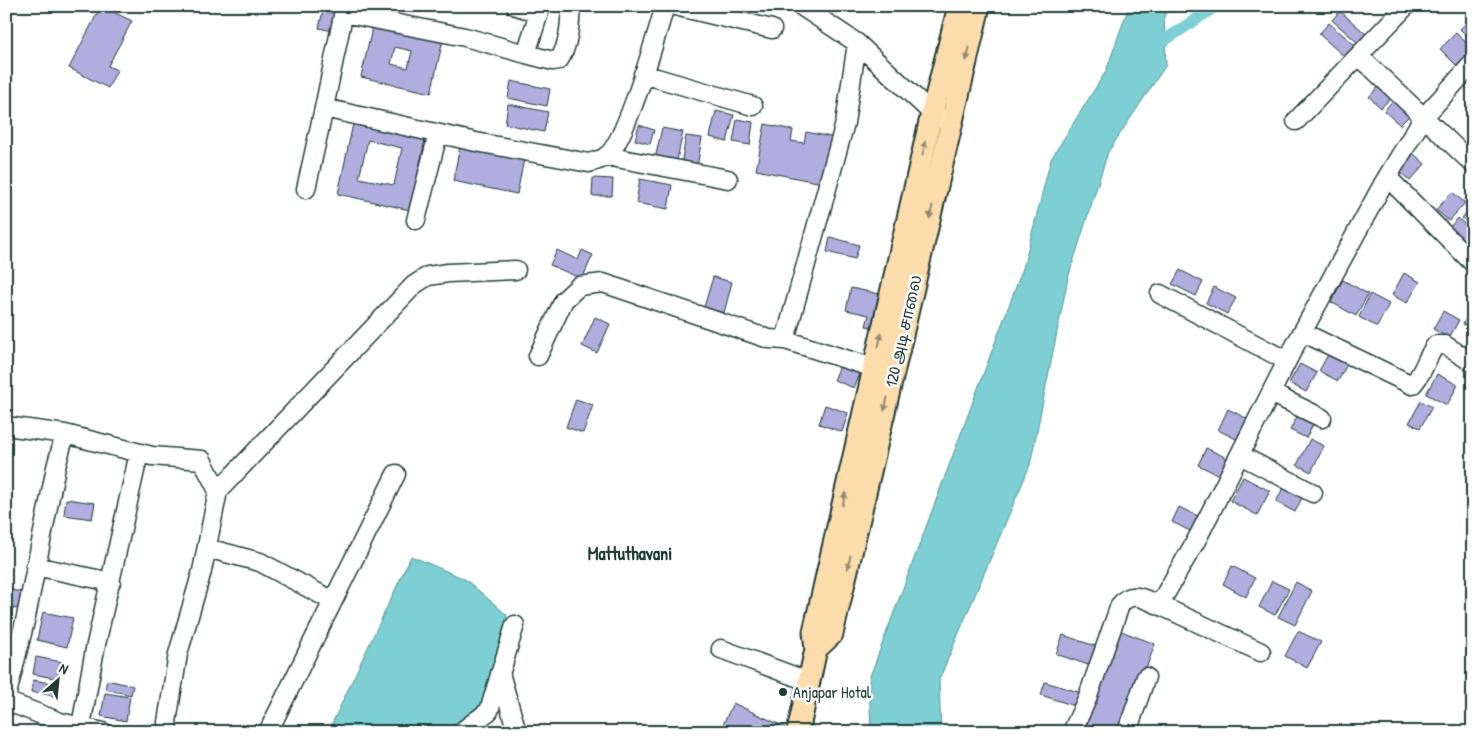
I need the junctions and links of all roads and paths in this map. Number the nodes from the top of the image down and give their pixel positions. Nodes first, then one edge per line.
1 (516, 6) edge
2 (572, 6) edge
3 (665, 6) edge
4 (675, 6) edge
5 (800, 6) edge
6 (959, 6) edge
7 (979, 6) edge
8 (1406, 6) edge
9 (344, 9) edge
10 (540, 10) edge
11 (772, 29) dead end
12 (858, 43) junction
13 (526, 54) junction
14 (1359, 56) junction
15 (1473, 63) edge
16 (643, 74) junction
17 (753, 106) dead end
18 (324, 108) junction
19 (932, 113) junction
20 (1424, 118) junction
21 (1296, 121) dead end
22 (952, 125) junction
23 (438, 134) junction
24 (606, 156) junction
25 (1473, 164) edge
26 (1387, 177) junction
27 (728, 178) dead end
28 (306, 189) dead end
29 (416, 220) dead end
30 (1473, 263) edge
31 (516, 270) dead end
32 (1160, 294) dead end
33 (1302, 332) junction
34 (785, 340) junction
35 (538, 356) dead end
36 (1287, 361) junction
37 (1473, 363) edge
38 (874, 368) junction
39 (1271, 393) junction
40 (1322, 418) dead end
41 (6, 426) edge
42 (65, 434) junction
43 (139, 453) junction
44 (1240, 455) junction
45 (396, 474) dead end
46 (218, 491) junction
47 (1313, 493) dead end
48 (207, 548) junction
49 (35, 566) junction
50 (111, 582) junction
51 (331, 600) junction
52 (1159, 605) junction
53 (515, 625) dead end
54 (721, 649) dead end
55 (816, 649) junction
56 (1261, 652) dead end
57 (500, 673) junction
58 (1146, 677) dead end
59 (810, 682) junction
60 (6, 700) edge
61 (81, 726) junction
62 (103, 732) edge
63 (168, 732) edge
64 (268, 732) edge
65 (461, 732) edge
66 (517, 732) edge
67 (798, 732) edge
68 (1072, 732) edge
69 (1128, 732) edge

1 - 10 street
2 - 13 street
3 - 16 street
4 - 11 street
5 - 12 street
6 - 19 main road, 120 அடி சாலை
7 -> 22 main road, 120 அடி சாலை
8 - 14 street
9 - 13 street
9 - 18 street
10 - 13 street
12 - 19 street
12 - 34 street
14 - 20 street
14 - 21 street
15 - 20 street
16 - 17 street
16 - 24 street
18 - 23 street
18 - 28 street
19 - 22 street
38 -> 19 main road, 120 அடி சாலை
20 - 25 street
20 - 26 street
22 -> 55 main road, 120 அடி சாலை
23 - 24 street
23 - 29 street
24 - 27 street
26 - 30 street
26 - 33 street
31 - 46 street
32 - 36 street
33 - 36 street
33 - 37 street
34 - 35 street
34 - 38 street
36 - 39 street
55 -> 38 main road, 120 அடி சாலை
39 - 40 street
39 - 44 street
41 - 42 street
42 - 43 street
42 - 49 street
43 - 46 street
43 - 50 street
44 - 47 street
44 - 52 street
45 - 51 street
46 - 48 street
48 - 51 street
48 - 63 street
49 - 50 street
49 - 60 street
50 - 61 street
51 - 64 street
52 - 56 street
52 - 68 street
53 - 57 street
54 - 59 street
55 - 59 main road, 120 அடி சாலை
57 - 65 street
57 - 66 street
58 - 69 street
59 - 67 main road, 120 அடி சாலை
60 - 61 street
61 - 62 street

